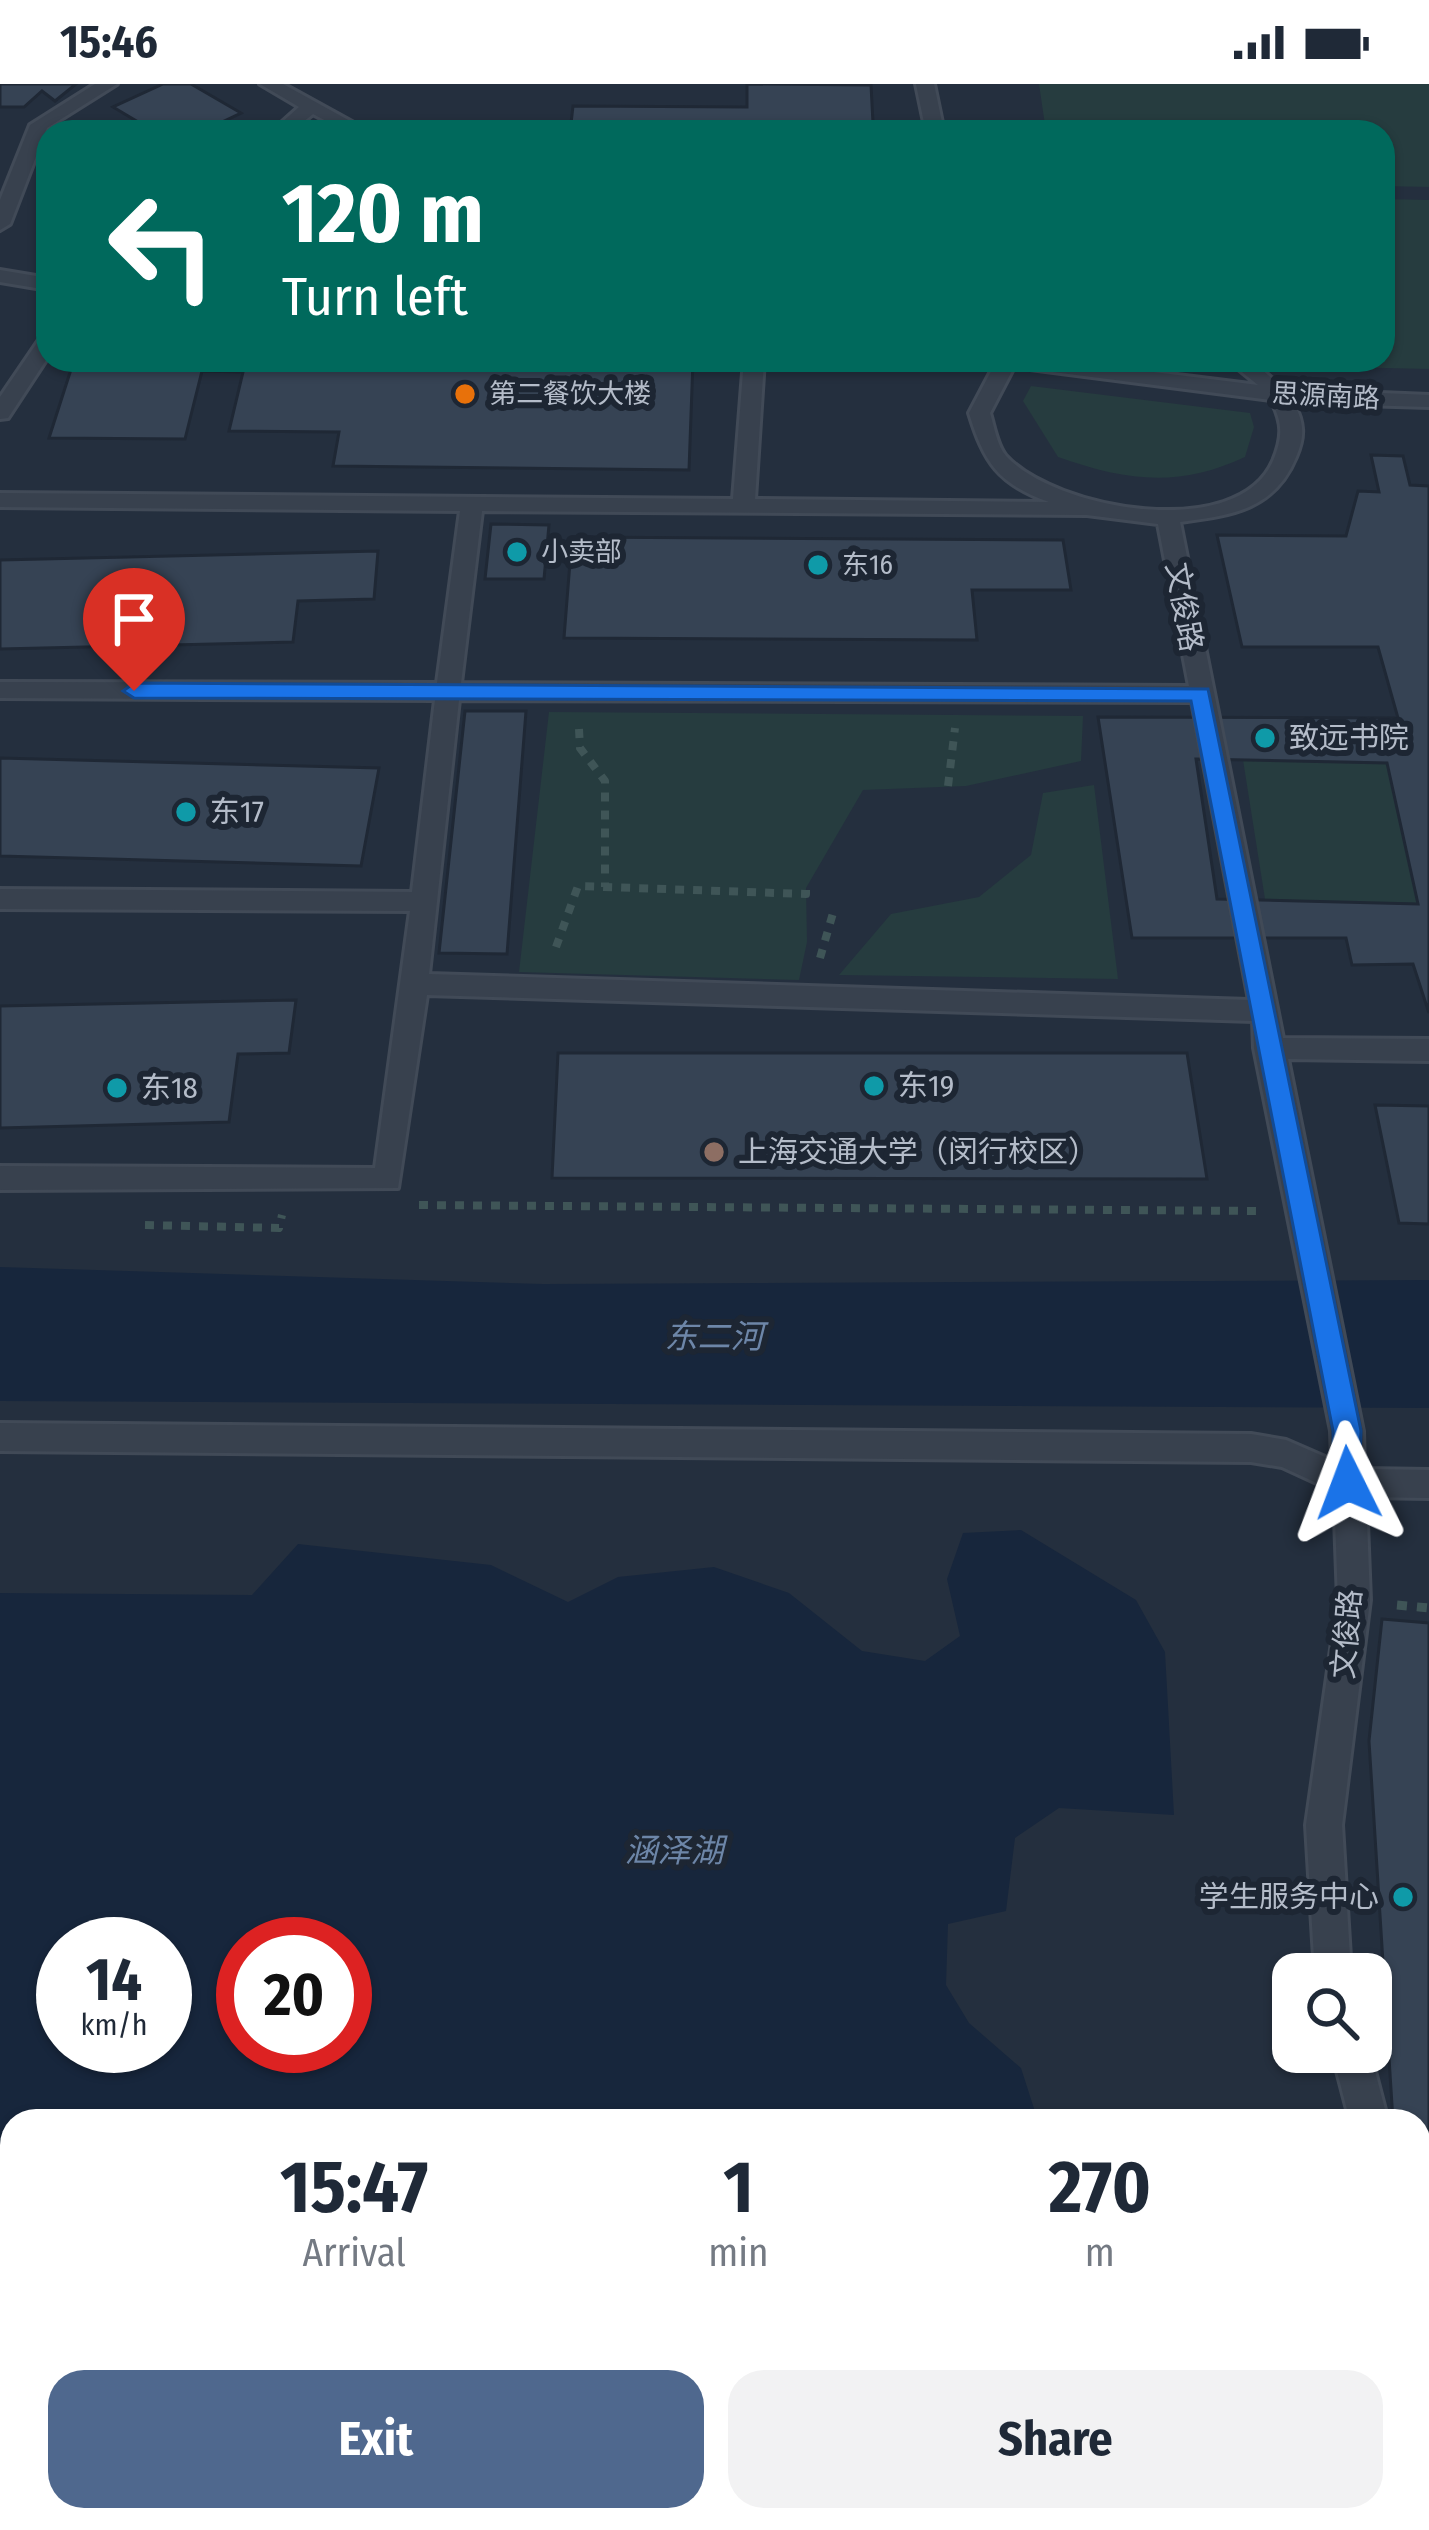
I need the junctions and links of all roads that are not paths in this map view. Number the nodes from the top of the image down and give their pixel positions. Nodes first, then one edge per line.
1 (108, 84) edge
2 (270, 84) edge
3 (925, 84) edge
4 (312, 106) junction
5 (47, 120) edge
6 (295, 120) edge
7 (338, 120) edge
8 (932, 120) edge
9 (36, 133) edge
10 (0, 224) edge
11 (0, 276) edge
12 (36, 282) edge
13 (36, 358) edge
14 (753, 372) edge
15 (996, 372) edge
16 (1101, 372) edge
17 (1252, 372) edge
18 (1280, 395) junction
19 (1429, 401) edge
20 (0, 412) edge
21 (0, 500) edge
22 (472, 502) junction
23 (744, 506) junction
24 (1082, 509) junction
25 (1168, 519) junction
26 (0, 690) edge
27 (446, 692) junction
28 (1200, 694) junction
29 (0, 899) edge
30 (425, 902) junction
31 (417, 984) junction
32 (1262, 1011) junction
33 (1268, 1048) junction
34 (1429, 1050) edge
35 (0, 1178) edge
36 (0, 1437) edge
37 (1348, 1483) junction
38 (1429, 1484) edge
39 (1332, 1953) edge
40 (1357, 2073) edge
41 (1366, 2109) edge

1 - 5 lane
2 - 4 lane
3 - 8 lane
4 - 6 lane
4 - 7 lane
9 - 10 lane
11 - 12 lane
13 - 20 lane
14 - 23 lane
15 - 24 lane
16 - 18 lane, 思源南路
17 - 18 lane
18 - 19 lane, 思源南路
18 - 25 lane
21 - 22 lane
22 - 23 lane
22 - 27 lane
23 - 24 lane
24 - 25 lane
25 - 28 lane, 文俊路
26 - 27 lane
27 - 28 lane
27 - 30 lane
28 - 32 lane, 文俊路
29 - 30 lane
30 - 31 lane
31 - 32 lane
31 - 35 lane
32 - 33 lane, 文俊路
33 - 34 lane
33 - 37 lane, 文俊路
36 - 37 lane
37 - 38 lane
37 - 39 lane, 文俊路
40 - 41 lane

